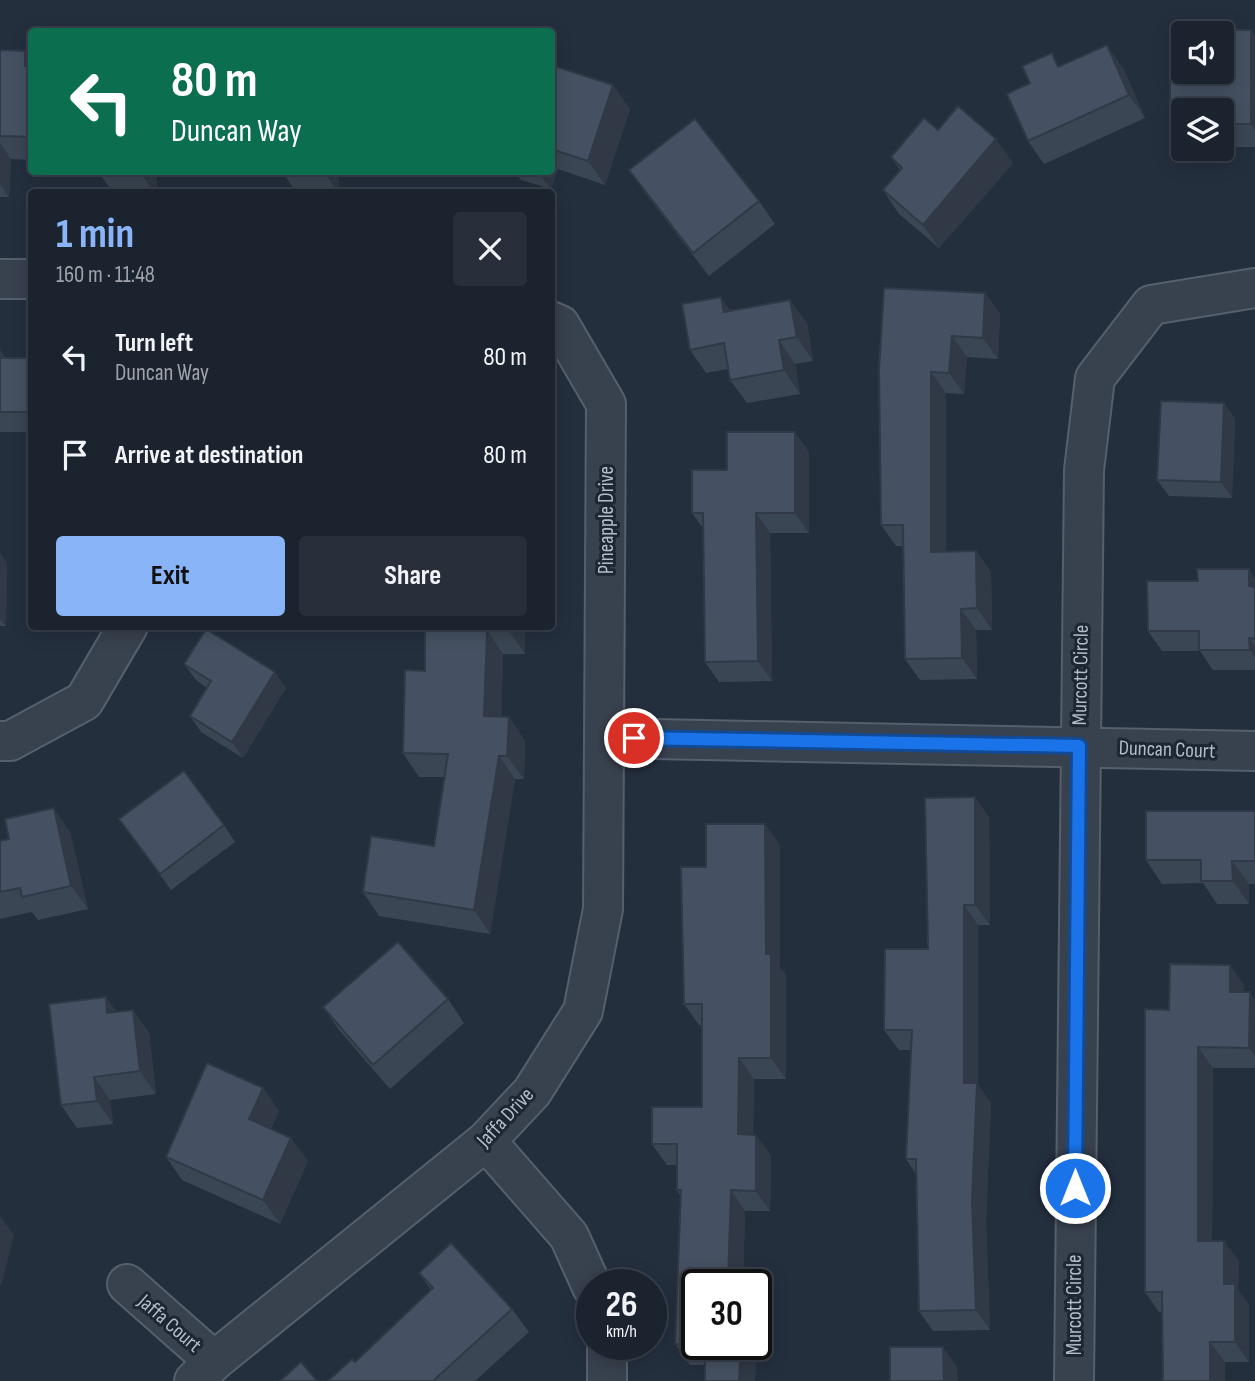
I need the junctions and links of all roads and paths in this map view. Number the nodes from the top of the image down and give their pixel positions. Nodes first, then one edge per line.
1 (0, 279) edge
2 (28, 279) edge
3 (1255, 288) edge
4 (555, 323) edge
5 (126, 630) edge
6 (606, 738) junction
7 (0, 741) edge
8 (1079, 746) junction
9 (1255, 751) edge
10 (486, 1141) junction
11 (584, 1269) edge
12 (127, 1284) dead end
13 (607, 1360) edge
14 (204, 1371) edge
15 (607, 1381) edge
16 (1074, 1381) edge

1 - 2 street
3 - 8 street, Murcott Circle
4 - 6 street, Pineapple Drive
5 - 7 street
6 - 8 street, Duncan Court
6 - 10 street, Jaffa Drive
8 - 9 street, Duncan Court
8 - 16 street, Murcott Circle
10 - 11 street
10 - 14 street, Jaffa Drive
12 - 14 street, Jaffa Court
13 - 15 street

